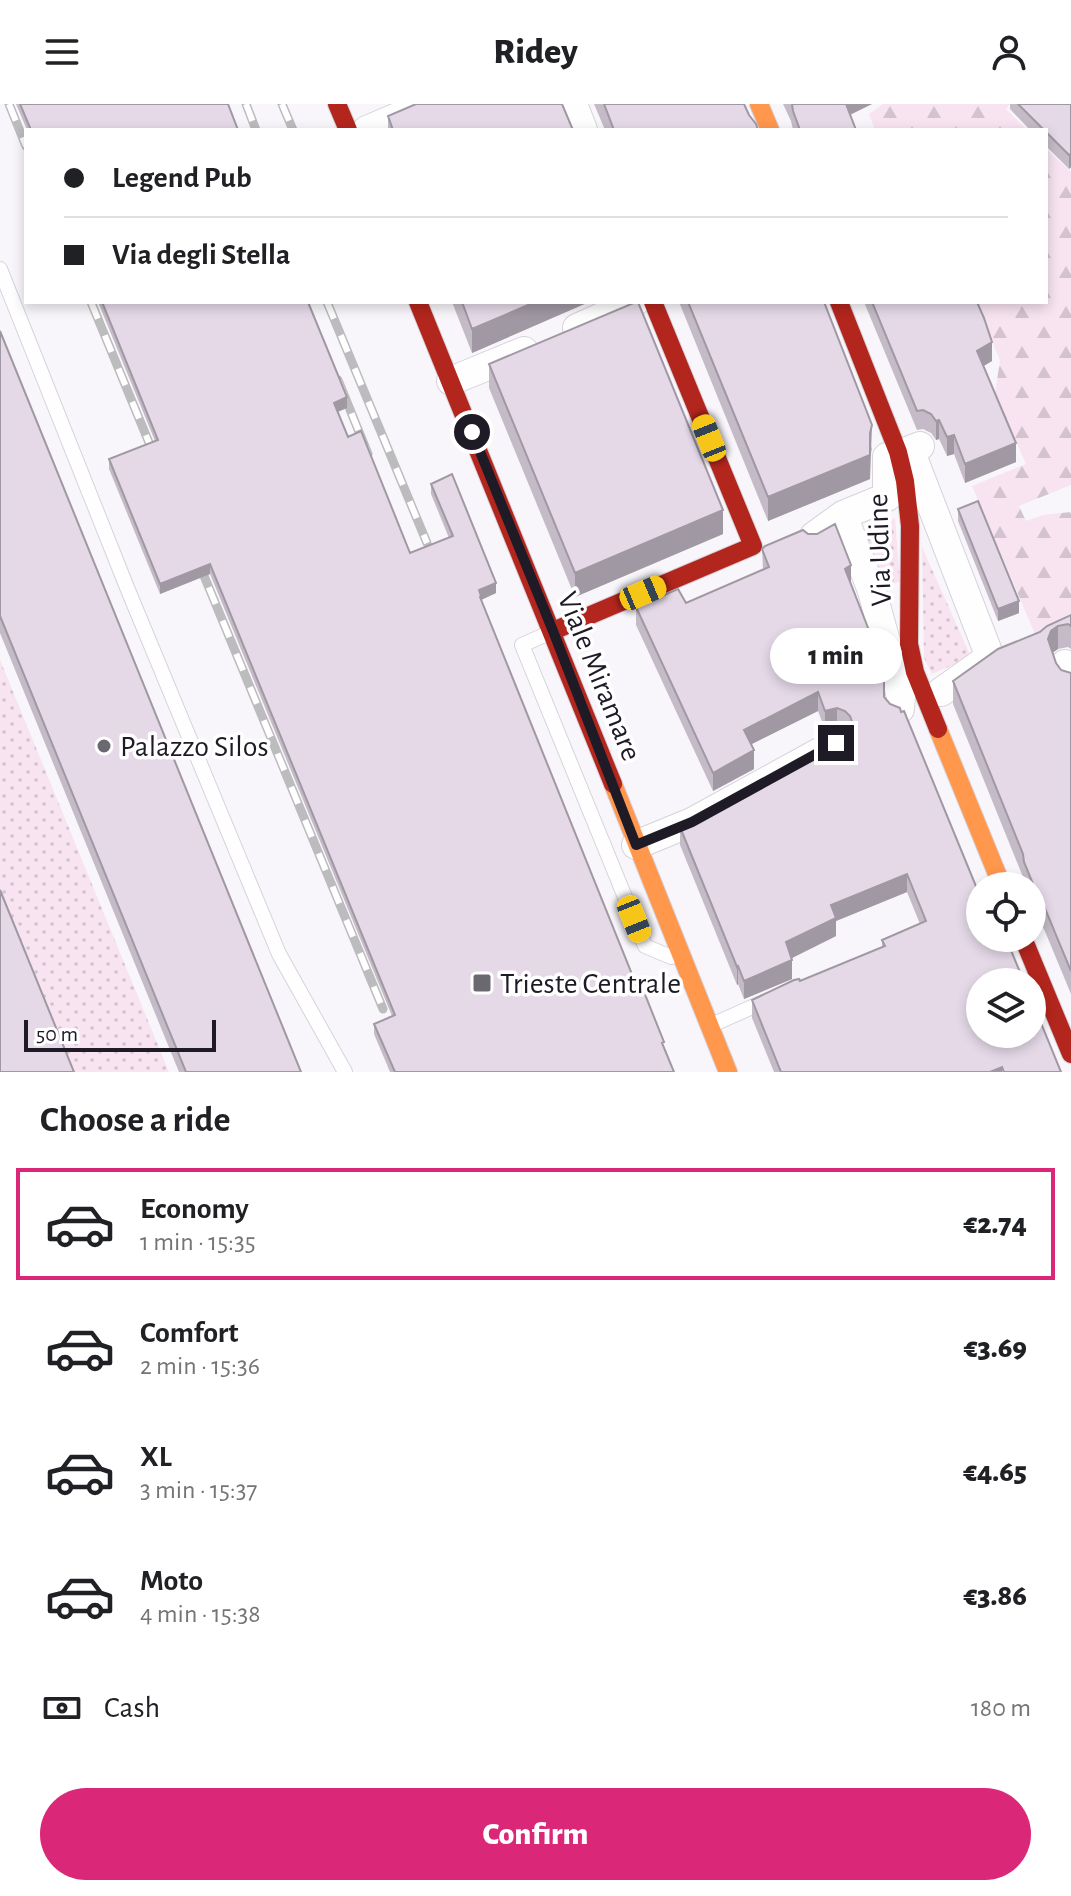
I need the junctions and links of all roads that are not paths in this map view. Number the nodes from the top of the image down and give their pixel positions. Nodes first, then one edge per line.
1 (337, 104) edge
2 (428, 104) edge
3 (573, 104) edge
4 (759, 104) edge
5 (347, 128) edge
6 (372, 128) edge
7 (582, 128) edge
8 (769, 128) edge
9 (0, 269) edge
10 (419, 304) edge
11 (630, 304) edge
12 (654, 304) edge
13 (840, 304) edge
14 (451, 381) junction
15 (920, 446) dead end
16 (887, 455) dead end
17 (843, 515) junction
18 (814, 536) edge
19 (553, 631) junction
20 (1019, 645) edge
21 (990, 657) junction
22 (836, 743) edge
23 (636, 845) junction
24 (996, 872) edge
25 (1029, 952) edge
26 (684, 962) junction
27 (787, 991) edge
28 (710, 1025) junction
29 (1071, 1054) edge
30 (345, 1072) edge
31 (728, 1072) edge

1 - 5 main road
2 - 6 street
3 - 7 street
4 - 8 main road
9 - 30 lane
10 - 14 main road, Viale Miramare
11 - 14 street
12 - 19 main road
13 - 24 main road, Via Udine
14 - 19 main road, Viale Miramare
15 - 21 street
16 - 17 street
17 - 18 street
17 - 21 street
19 - 23 main road, Viale Miramare
19 - 26 lane
20 - 21 street
22 - 23 street
23 - 26 main road, Viale Miramare
25 - 29 main road
26 - 28 main road, Viale Miramare
27 - 28 lane
28 - 31 main road, Viale Miramare

